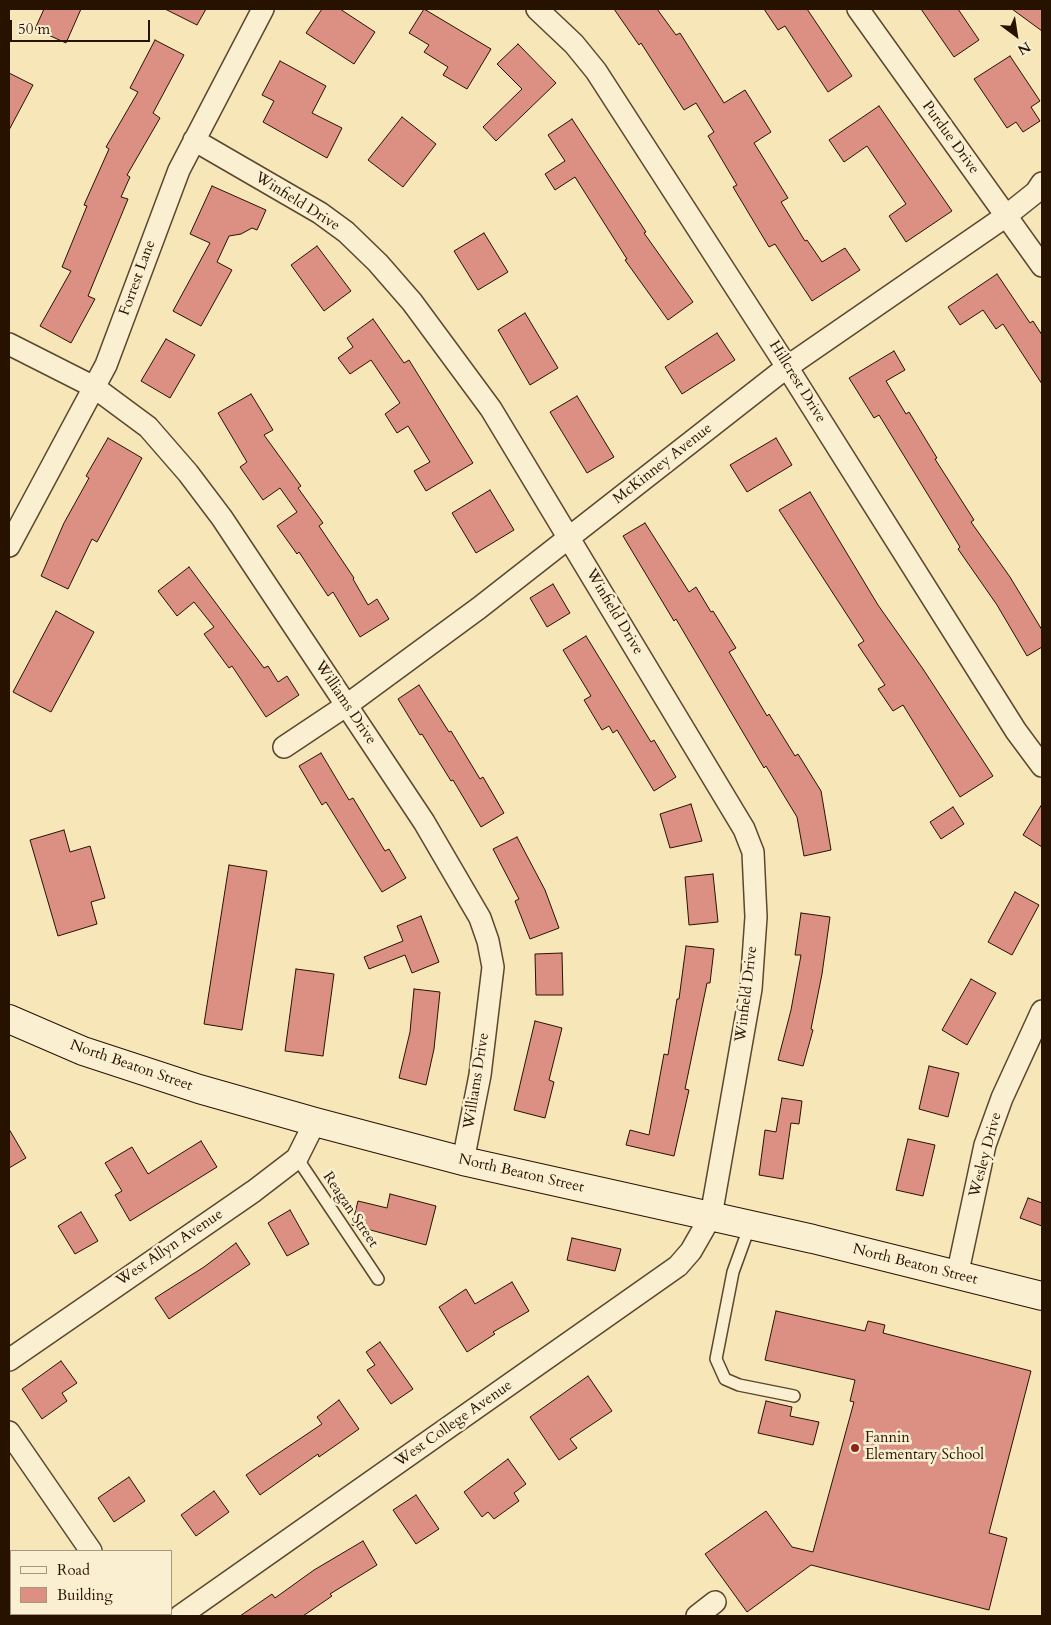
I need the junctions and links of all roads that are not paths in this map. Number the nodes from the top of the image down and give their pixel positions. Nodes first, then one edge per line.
1 (263, 9) edge
2 (537, 9) edge
3 (858, 9) edge
4 (194, 140) junction
5 (1042, 183) edge
6 (1006, 216) junction
7 (1042, 266) edge
8 (9, 344) edge
9 (787, 367) junction
10 (94, 387) junction
11 (569, 538) junction
12 (9, 546) edge
13 (346, 705) junction
14 (284, 747) dead end
15 (1042, 766) edge
16 (1042, 1011) edge
17 (9, 1019) edge
18 (315, 1122) junction
19 (297, 1158) junction
20 (463, 1162) junction
21 (711, 1216) junction
22 (750, 1225) junction
23 (957, 1276) junction
24 (378, 1279) dead end
25 (1042, 1296) edge
26 (9, 1360) edge
27 (794, 1396) dead end
28 (9, 1432) edge
29 (90, 1550) edge
30 (714, 1602) dead end
31 (180, 1616) edge
32 (697, 1616) edge

1 - 4 street, Forrest Lane
2 - 9 street, Hillcrest Drive
3 - 6 street, Purdue Drive
4 - 10 street, Forrest Lane
4 - 11 street, Winfield Drive
5 - 6 street, McKinney Avenue
6 - 7 street, Purdue Drive
6 - 9 street, McKinney Avenue
8 - 10 street, Williams Drive
9 - 11 street, McKinney Avenue
9 - 15 street, Hillcrest Drive
10 - 12 street, Forrest Lane
10 - 13 street, Williams Drive
11 - 13 street, McKinney Avenue
11 - 21 street, Winfield Drive
13 - 14 street, McKinney Avenue
13 - 20 street, Williams Drive
16 - 23 street, Wesley Drive
17 - 18 main road, North Beaton Street
18 - 19 street, West Allyn Avenue
18 - 20 main road, North Beaton Street
19 - 24 lane, Reagan Street
19 - 26 street, West Allyn Avenue
20 - 21 main road, North Beaton Street
21 - 22 main road, North Beaton Street
21 - 31 street, West College Avenue
22 - 23 main road, North Beaton Street
22 - 27 lane
23 - 25 main road, North Beaton Street
28 - 29 street
30 - 32 street

